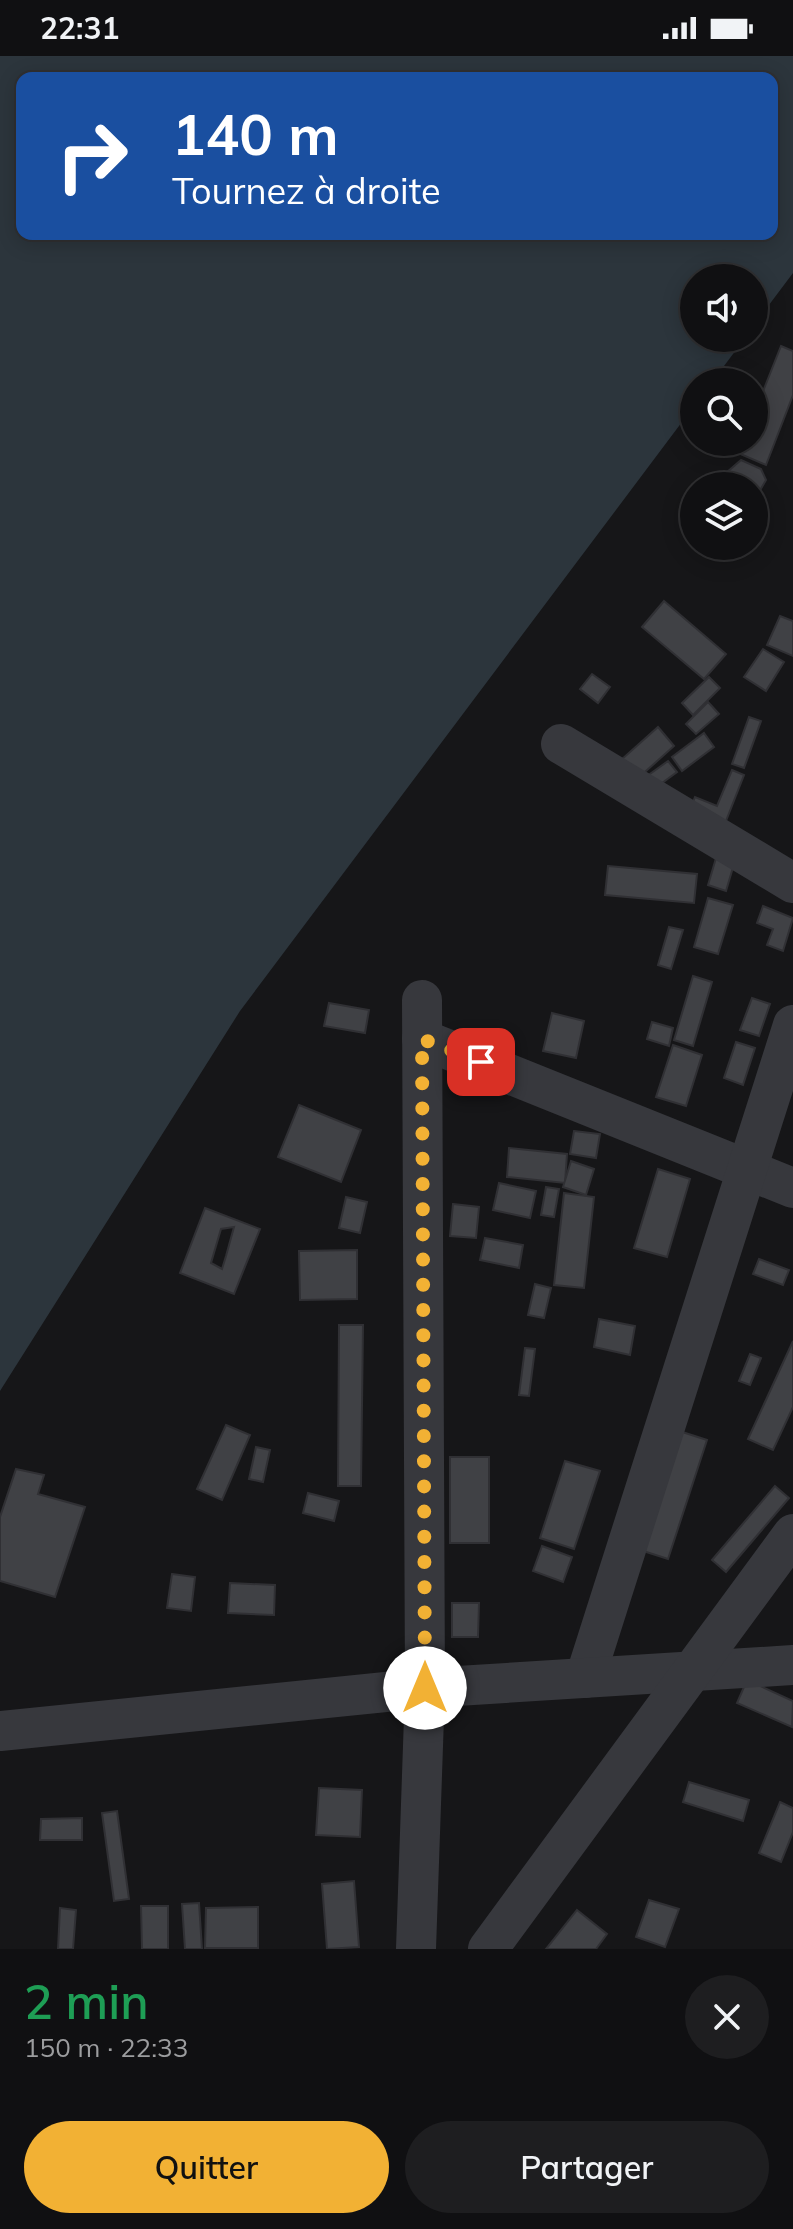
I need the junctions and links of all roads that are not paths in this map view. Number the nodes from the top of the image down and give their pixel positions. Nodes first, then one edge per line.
1 (561, 744) dead end
2 (793, 883) edge
3 (422, 1000) dead end
4 (793, 1025) edge
5 (422, 1039) junction
6 (746, 1167) junction
7 (793, 1188) edge
8 (793, 1534) edge
9 (793, 1665) edge
10 (692, 1671) junction
11 (585, 1678) junction
12 (425, 1688) junction
13 (0, 1731) edge
14 (416, 1949) edge
15 (488, 1949) edge

1 - 2 street
3 - 5 street
4 - 6 street
5 - 6 street
5 - 12 street
6 - 7 street
6 - 11 street
8 - 10 street
9 - 10 street
10 - 11 street
10 - 15 street
11 - 12 street
12 - 13 street
12 - 14 street

